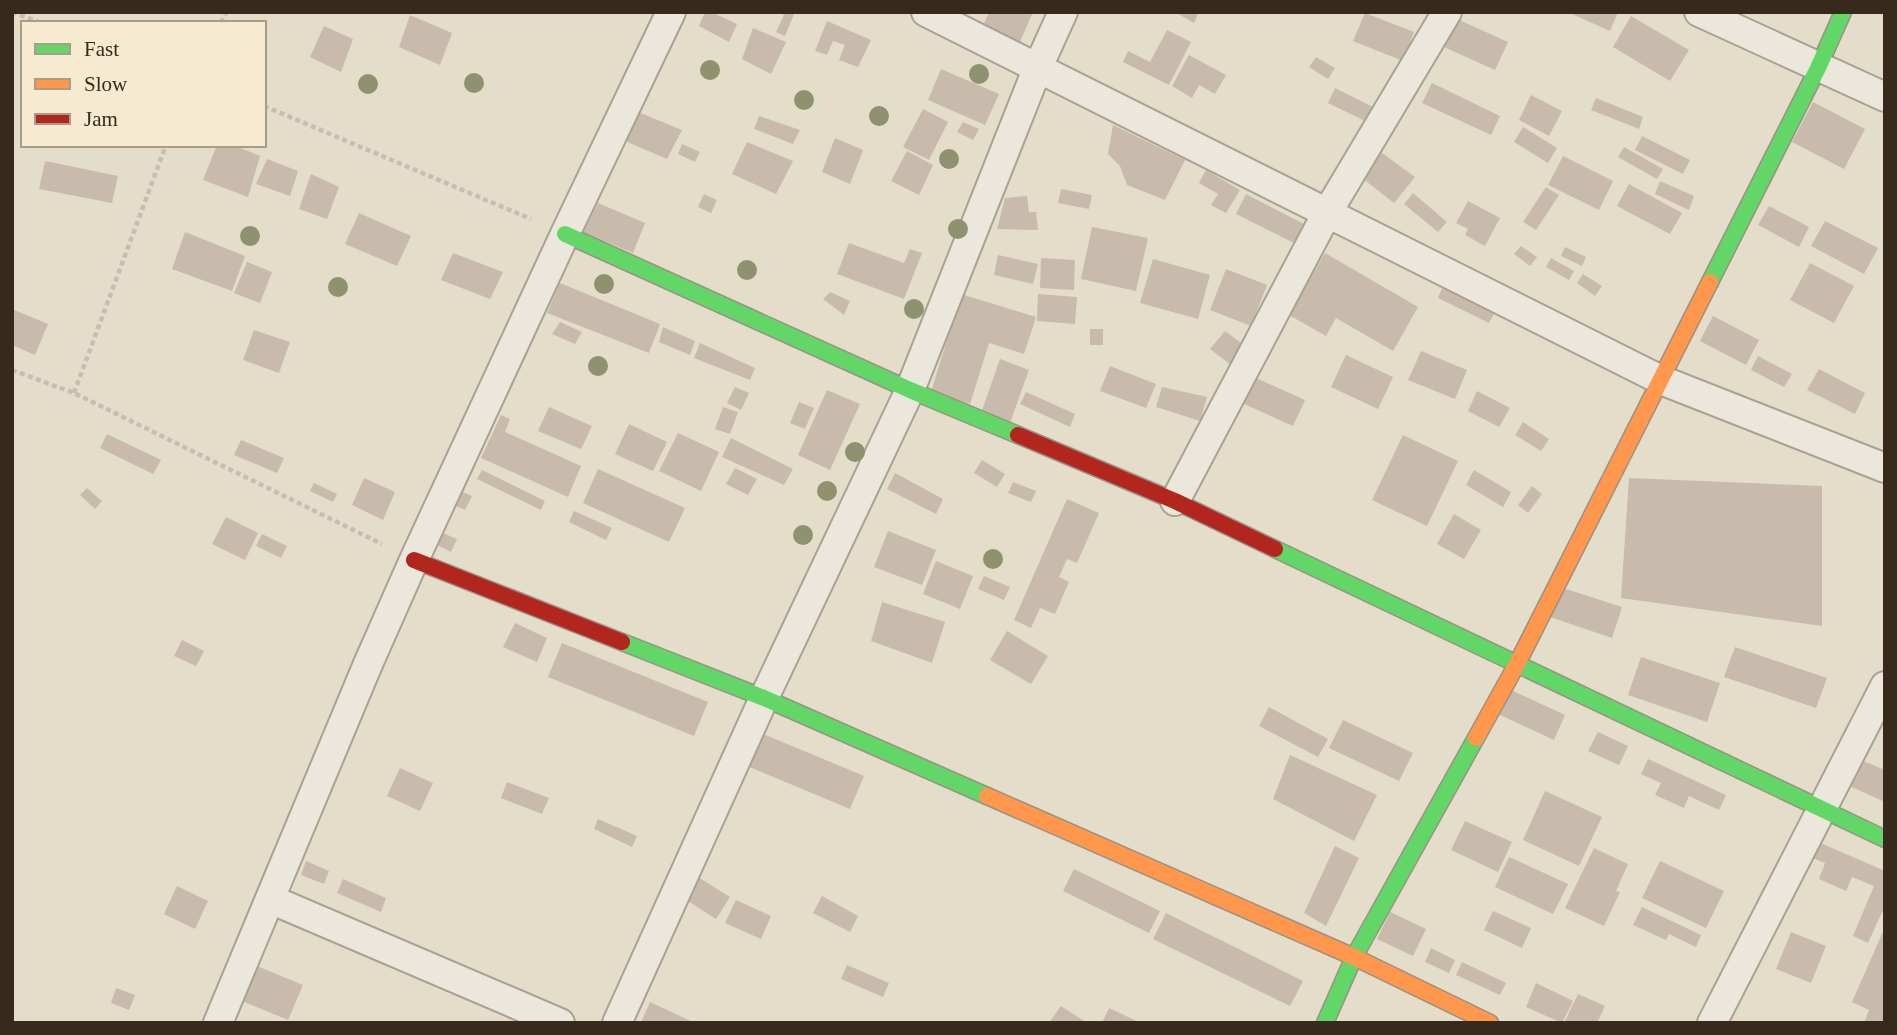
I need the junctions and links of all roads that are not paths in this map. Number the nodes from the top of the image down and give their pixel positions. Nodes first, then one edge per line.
1 (671, 12) edge
2 (926, 12) edge
3 (1063, 12) edge
4 (1447, 12) edge
5 (1699, 12) edge
6 (1843, 12) edge
7 (1038, 67) junction
8 (1818, 68) junction
9 (1885, 97) edge
10 (1327, 213) junction
11 (565, 234) junction
12 (1661, 380) junction
13 (910, 390) junction
14 (1885, 468) edge
15 (1175, 501) junction
16 (415, 560) junction
17 (1517, 664) junction
18 (1885, 685) edge
19 (764, 698) junction
20 (1821, 809) junction
21 (1885, 839) edge
22 (270, 900) junction
23 (1354, 957) junction
24 (219, 1023) edge
25 (560, 1023) edge
26 (617, 1023) edge
27 (1325, 1023) edge
28 (1490, 1023) edge
29 (1712, 1023) edge

1 - 11 street
2 - 7 street
3 - 7 street
4 - 10 street
5 - 8 street
6 - 8 street
7 - 10 street
7 - 13 street
8 - 9 street
8 - 12 street
10 - 12 street
10 - 15 street
11 - 13 street
11 - 16 street
12 - 14 street
12 - 17 street
13 - 15 street
13 - 19 street
15 - 17 street
16 - 19 street
16 - 22 street
17 - 20 street
17 - 23 street
18 - 20 street
19 - 23 street
19 - 26 street
20 - 21 street
20 - 29 street
22 - 24 street
22 - 25 street
23 - 27 street
23 - 28 street

